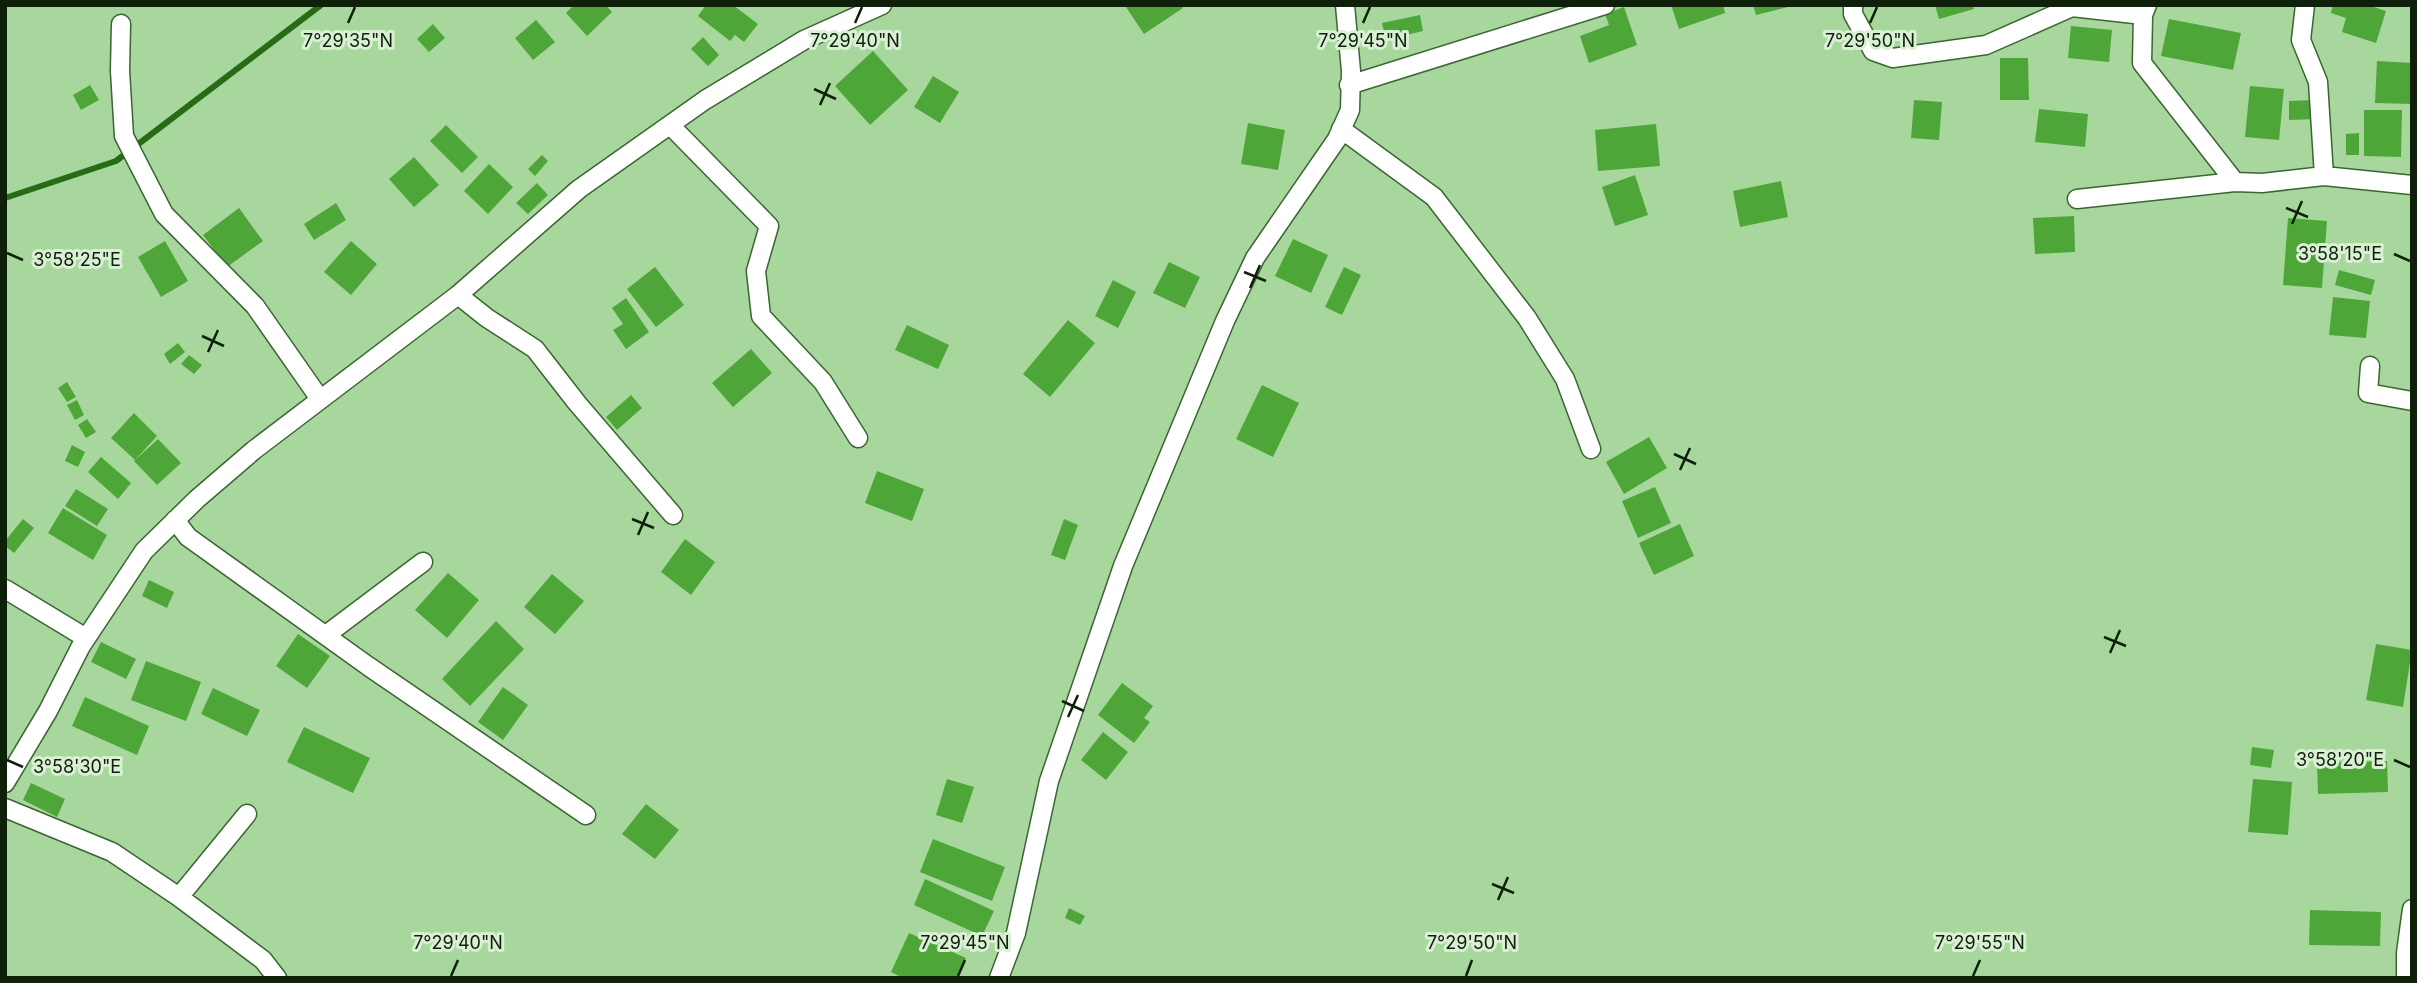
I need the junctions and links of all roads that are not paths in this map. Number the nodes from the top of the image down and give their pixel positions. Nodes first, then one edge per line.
1 (882, 5) edge
2 (1345, 5) edge
3 (1605, 5) edge
4 (1853, 5) edge
5 (2305, 5) edge
6 (2145, 10) edge
7 (121, 24) dead end
8 (1349, 85) junction
9 (670, 125) junction
10 (1341, 129) junction
11 (2324, 176) junction
12 (2235, 183) junction
13 (2412, 185) edge
14 (2077, 199) dead end
15 (458, 295) junction
16 (2370, 366) dead end
17 (320, 399) junction
18 (2412, 401) edge
19 (858, 438) dead end
20 (1591, 449) dead end
21 (673, 515) dead end
22 (175, 520) junction
23 (423, 562) dead end
24 (5, 589) edge
25 (326, 635) junction
26 (86, 638) junction
27 (5, 783) edge
28 (5, 808) edge
29 (247, 814) dead end
30 (586, 815) dead end
31 (179, 897) junction
32 (2412, 909) edge
33 (277, 978) edge
34 (999, 978) edge
35 (2406, 978) edge

1 - 9 street
2 - 8 street
3 - 8 street
4 - 6 street
5 - 11 street
6 - 12 street
7 - 17 street
8 - 10 street
9 - 15 street
9 - 19 street
10 - 20 street
10 - 34 street
11 - 12 street
11 - 13 street
12 - 14 street
15 - 17 street
15 - 21 street
16 - 18 street
17 - 22 street
22 - 25 street
22 - 26 street
23 - 25 street
24 - 26 street
25 - 30 street
26 - 27 street
28 - 31 street
29 - 31 street
31 - 33 street
32 - 35 street

